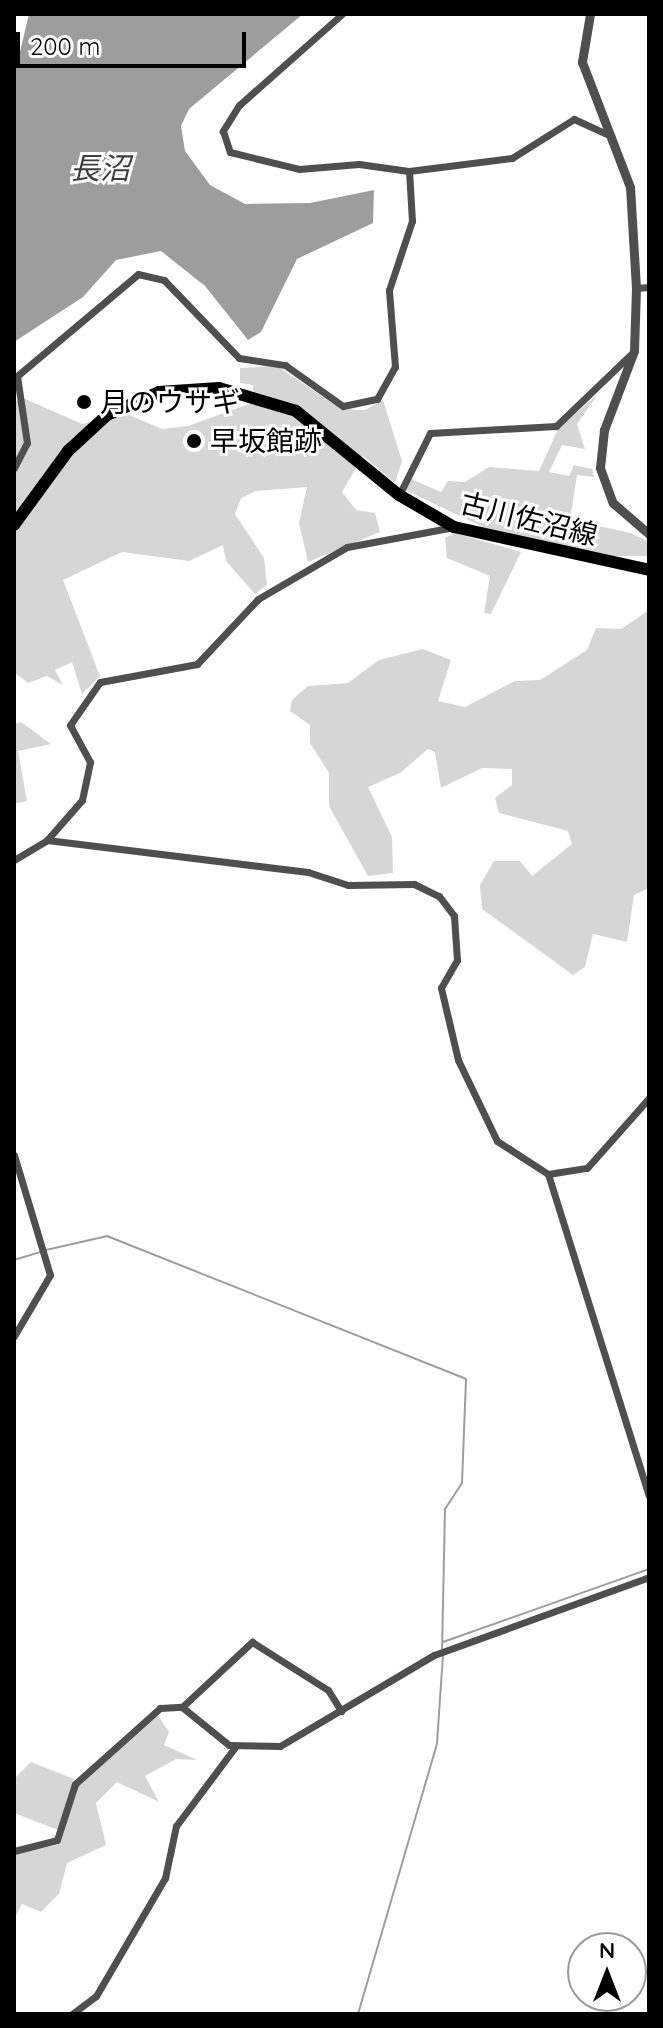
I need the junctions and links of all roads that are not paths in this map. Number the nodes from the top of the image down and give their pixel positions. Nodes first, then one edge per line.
1 (342, 14) edge
2 (590, 14) edge
3 (611, 136) junction
4 (409, 171) junction
5 (649, 287) edge
6 (636, 288) junction
7 (634, 351) junction
8 (14, 468) edge
9 (399, 495) junction
10 (14, 525) edge
11 (454, 527) junction
12 (649, 534) edge
13 (649, 570) edge
14 (47, 840) junction
15 (14, 860) edge
16 (649, 1098) edge
17 (14, 1155) edge
18 (548, 1174) junction
19 (14, 1336) edge
20 (649, 1496) edge
21 (649, 1577) edge
22 (182, 1707) junction
23 (341, 1711) junction
24 (235, 1747) junction
25 (14, 1851) edge
26 (72, 2014) edge

1 - 4 street
2 - 3 street
3 - 4 street
3 - 6 street
4 - 8 street
5 - 6 street
6 - 7 street
7 - 9 street
7 - 12 street
9 - 10 main road, 古川佐沼線
9 - 11 main road, 古川佐沼線
11 - 13 main road, 古川佐沼線
11 - 14 street
14 - 15 street
14 - 18 street
16 - 18 street
17 - 19 street
18 - 20 street
21 - 23 street
22 - 23 street
22 - 24 street
22 - 25 street
23 - 24 street
24 - 26 street

